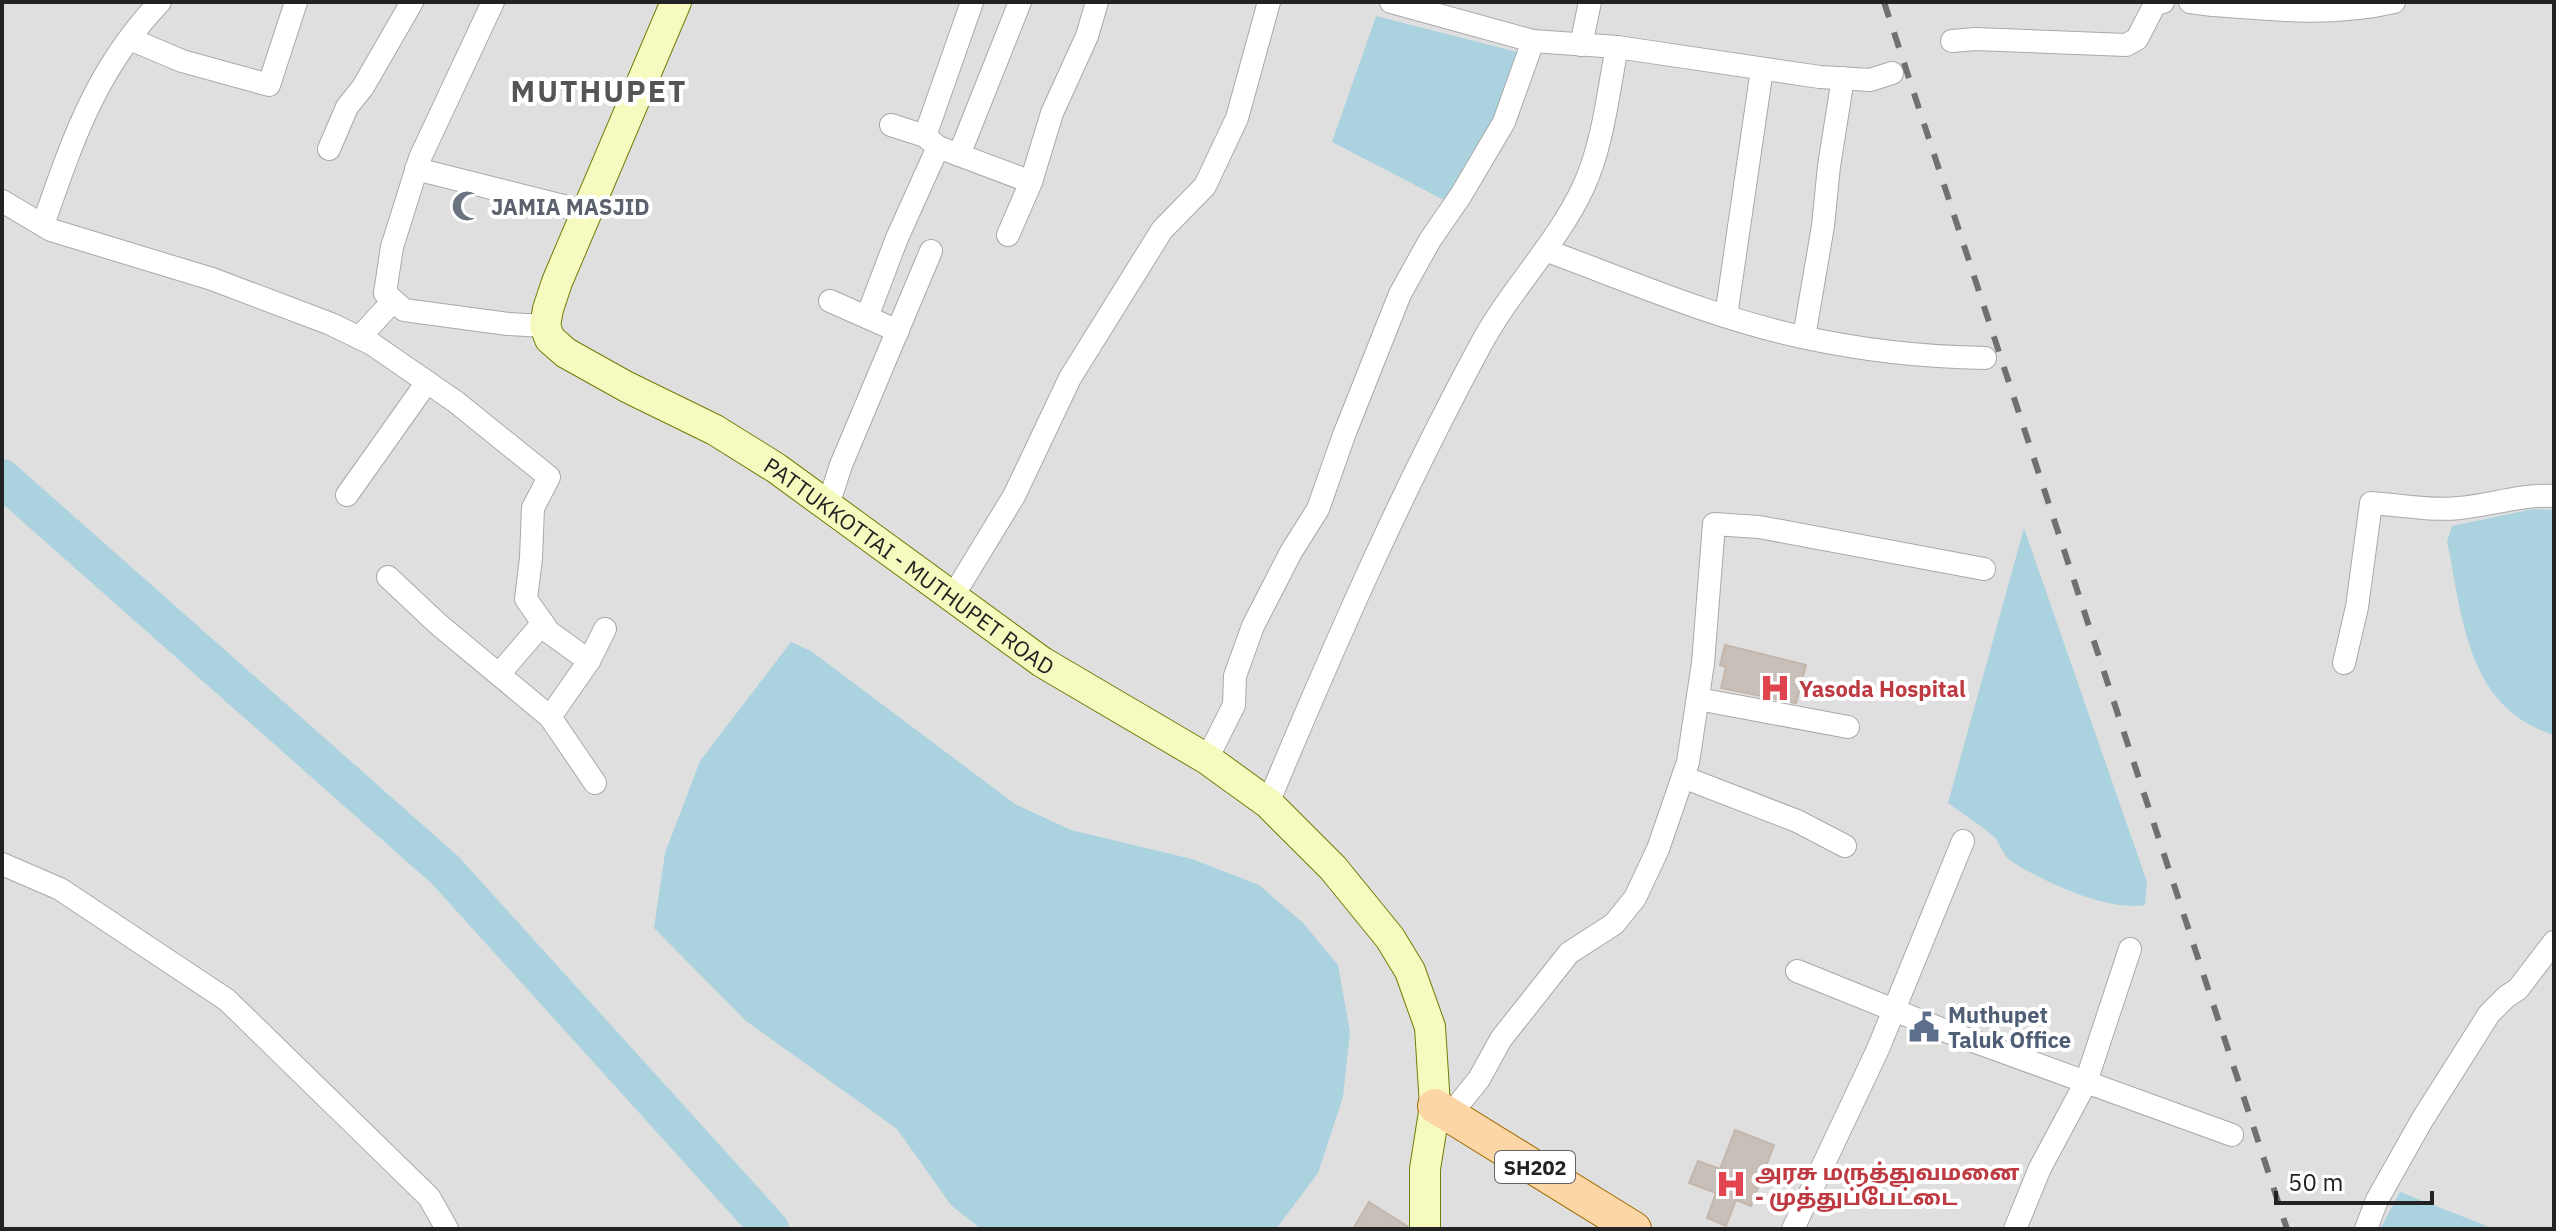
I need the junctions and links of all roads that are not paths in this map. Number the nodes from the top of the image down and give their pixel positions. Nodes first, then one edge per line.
1 (160, 2) edge
2 (296, 2) edge
3 (412, 2) edge
4 (493, 2) edge
5 (676, 2) edge
6 (972, 2) edge
7 (1020, 2) edge
8 (1097, 2) edge
9 (1269, 2) edge
10 (1590, 2) edge
11 (2163, 2) edge
12 (2190, 2) edge
13 (2394, 2) edge
14 (1395, 3) edge
15 (2213, 4) edge
16 (130, 39) junction
17 (1533, 41) junction
18 (1952, 41) dead end
19 (1581, 45) junction
20 (1617, 47) junction
21 (1762, 69) junction
22 (1892, 73) dead end
23 (1843, 78) junction
24 (891, 125) dead end
25 (941, 146) junction
26 (329, 149) dead end
27 (416, 169) junction
28 (1031, 182) junction
29 (2, 201) edge
30 (587, 212) junction
31 (43, 225) junction
32 (1008, 235) dead end
33 (1545, 250) junction
34 (931, 251) dead end
35 (393, 301) junction
36 (830, 301) dead end
37 (1726, 316) junction
38 (867, 317) junction
39 (545, 326) junction
40 (898, 331) junction
41 (1804, 337) junction
42 (359, 338) junction
43 (1985, 358) dead end
44 (427, 382) junction
45 (347, 495) dead end
46 (2554, 496) edge
47 (828, 505) junction
48 (1984, 569) dead end
49 (388, 577) dead end
50 (953, 596) junction
51 (543, 623) junction
52 (605, 629) dead end
53 (589, 661) junction
54 (2344, 663) dead end
55 (499, 674) junction
56 (1698, 699) junction
57 (550, 717) junction
58 (1848, 727) dead end
59 (1207, 759) junction
60 (1683, 777) junction
61 (595, 783) dead end
62 (1268, 803) junction
63 (1963, 841) dead end
64 (1845, 846) dead end
65 (2, 864) edge
66 (2554, 942) edge
67 (2130, 949) dead end
68 (1797, 971) dead end
69 (1894, 1011) junction
70 (2086, 1082) junction
71 (1442, 1111) junction
72 (2232, 1135) dead end
73 (447, 1229) edge
74 (1425, 1229) edge
75 (1634, 1229) edge
76 (1793, 1229) edge
77 (2015, 1229) edge
78 (2366, 1229) edge

1 - 16 street
2 - 16 street
3 - 26 street
4 - 27 street
5 - 30 main road
6 - 25 street
7 - 25 street
8 - 28 street
9 - 50 street
10 - 19 street
11 - 18 street
12 - 15 street
13 - 15 street
14 - 17 street
16 - 31 street
17 - 19 street
17 - 59 street
19 - 20 street
20 - 21 street
20 - 33 street
21 - 23 street
21 - 37 street
22 - 23 street
23 - 41 street
24 - 25 street
25 - 28 street
25 - 38 street
27 - 30 street
27 - 35 street
28 - 32 street
29 - 31 street
30 - 39 main road
31 - 42 street
33 - 37 street
33 - 62 street
34 - 40 street
35 - 39 street
35 - 42 street
36 - 38 street
37 - 41 street
38 - 40 street
39 - 47 main road, PATTUKKOTTAI - MUTHUPET ROAD
40 - 47 street
41 - 43 street
42 - 44 street
44 - 45 street
44 - 51 street
46 - 54 street
47 - 50 main road, PATTUKKOTTAI - MUTHUPET ROAD
48 - 56 street
49 - 55 street
50 - 59 main road, PATTUKKOTTAI - MUTHUPET ROAD
51 - 53 street
51 - 55 street
52 - 53 street
53 - 57 street
55 - 57 street
56 - 58 street
56 - 60 street
57 - 61 street
59 - 62 main road, PATTUKKOTTAI - MUTHUPET ROAD
60 - 64 street
60 - 71 street
62 - 71 main road, PATTUKKOTTAI - MUTHUPET ROAD
63 - 69 street
65 - 73 street
66 - 78 street
67 - 70 street
68 - 69 street
69 - 70 street
69 - 76 street
70 - 72 street
70 - 77 street
71 - 74 main road, PATTUKKOTTAI - MUTHUPET ROAD
71 - 75 main road, SH202

